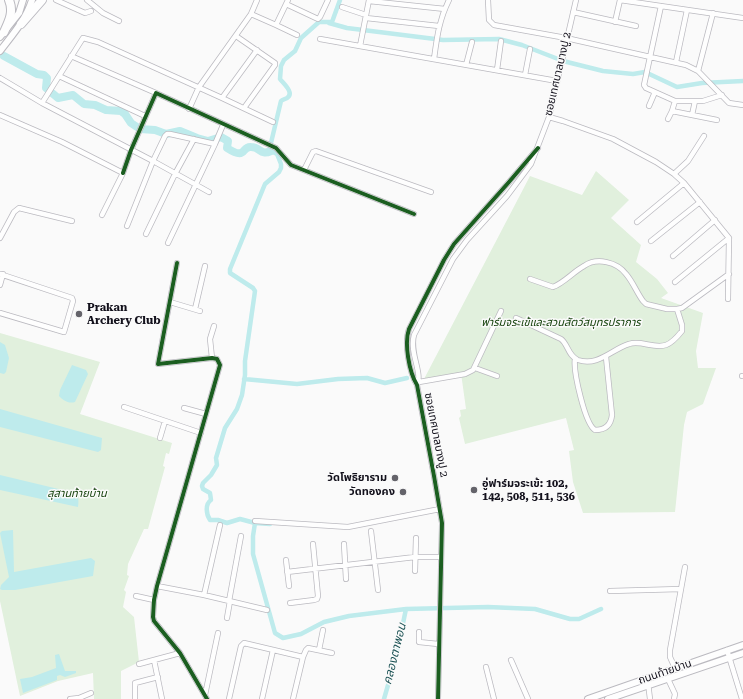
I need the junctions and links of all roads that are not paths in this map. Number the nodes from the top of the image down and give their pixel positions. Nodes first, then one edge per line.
1 (9, 0) edge
2 (23, 0) edge
3 (32, 0) edge
4 (42, 0) edge
5 (56, 0) edge
6 (87, 0) edge
7 (257, 0) edge
8 (328, 0) edge
9 (369, 0) edge
10 (450, 0) edge
11 (488, 0) edge
12 (576, 0) edge
13 (620, 0) edge
14 (287, 2) edge
15 (661, 6) junction
16 (342, 7) dead end
17 (445, 9) junction
18 (687, 10) junction
19 (91, 11) dead end
20 (573, 12) junction
21 (713, 13) junction
22 (251, 14) junction
23 (366, 17) junction
24 (743, 18) edge
25 (119, 21) dead end
26 (615, 22) junction
27 (20, 24) junction
28 (276, 25) junction
29 (439, 26) junction
30 (636, 26) dead end
31 (2, 35) edge
32 (297, 35) dead end
33 (236, 36) junction
34 (566, 38) junction
35 (320, 39) dead end
36 (501, 41) dead end
37 (472, 42) dead end
38 (360, 46) junction
39 (530, 49) dead end
40 (257, 50) junction
41 (0, 51) edge
42 (71, 56) junction
43 (650, 57) junction
44 (434, 59) junction
45 (676, 62) junction
46 (466, 65) junction
47 (496, 70) junction
48 (698, 71) junction
49 (525, 75) junction
50 (59, 76) junction
51 (0, 78) edge
52 (557, 81) junction
53 (199, 87) junction
54 (655, 92) junction
55 (156, 93) junction
56 (722, 95) junction
57 (222, 98) junction
58 (675, 101) junction
59 (695, 101) junction
60 (42, 103) junction
61 (649, 106) dead end
62 (743, 106) edge
63 (244, 108) junction
64 (189, 109) junction
65 (672, 111) junction
66 (692, 115) junction
67 (0, 116) edge
68 (145, 116) junction
69 (549, 117) junction
70 (668, 119) dead end
71 (717, 120) dead end
72 (273, 122) dead end
73 (224, 125) junction
74 (704, 136) dead end
75 (194, 139) junction
76 (215, 144) junction
77 (538, 148) junction
78 (131, 150) junction
79 (153, 162) junction
80 (304, 170) junction
81 (123, 173) junction
82 (175, 174) junction
83 (674, 174) junction
84 (684, 183) junction
85 (196, 186) junction
86 (209, 192) dead end
87 (431, 192) dead end
88 (700, 202) junction
89 (414, 214) dead end
90 (102, 215) dead end
91 (715, 220) junction
92 (72, 221) dead end
93 (637, 222) dead end
94 (127, 226) dead end
95 (146, 234) dead end
96 (0, 238) edge
97 (729, 238) junction
98 (651, 241) dead end
99 (168, 244) dead end
100 (673, 256) dead end
101 (177, 263) dead end
102 (205, 266) dead end
103 (1, 274) edge
104 (729, 274) junction
105 (530, 279) dead end
106 (675, 282) dead end
107 (0, 285) edge
108 (728, 299) dead end
109 (170, 302) junction
110 (195, 309) junction
111 (677, 309) junction
112 (200, 310) dead end
113 (502, 311) dead end
114 (0, 313) edge
115 (516, 318) dead end
116 (214, 326) dead end
117 (606, 356) junction
118 (212, 358) junction
119 (575, 359) junction
120 (475, 368) junction
121 (497, 376) dead end
122 (418, 383) junction
123 (124, 407) dead end
124 (184, 408) dead end
125 (206, 414) junction
126 (164, 421) junction
127 (201, 433) junction
128 (160, 438) dead end
129 (440, 510) junction
130 (255, 521) dead end
131 (220, 525) dead end
132 (371, 531) dead end
133 (241, 536) dead end
134 (416, 538) dead end
135 (313, 544) dead end
136 (344, 544) dead end
137 (415, 557) junction
138 (440, 557) junction
139 (286, 560) dead end
140 (375, 562) junction
141 (346, 566) junction
142 (685, 567) dead end
143 (316, 568) junction
144 (415, 571) dead end
145 (287, 572) junction
146 (346, 579) dead end
147 (157, 586) junction
148 (289, 586) dead end
149 (681, 589) junction
150 (378, 590) dead end
151 (610, 591) dead end
152 (204, 595) junction
153 (136, 596) dead end
154 (154, 600) junction
155 (230, 601) junction
156 (290, 603) dead end
157 (267, 610) dead end
158 (227, 618) dead end
159 (323, 630) dead end
160 (419, 632) dead end
161 (218, 633) dead end
162 (438, 644) junction
163 (743, 645) edge
164 (273, 650) junction
165 (319, 650) junction
166 (727, 650) junction
167 (180, 653) junction
168 (332, 653) dead end
169 (743, 653) edge
170 (303, 657) junction
171 (730, 658) junction
172 (154, 660) junction
173 (512, 660) dead end
174 (139, 664) dead end
175 (486, 667) dead end
176 (675, 668) junction
177 (158, 677) junction
178 (646, 679) junction
179 (668, 679) junction
180 (648, 686) junction
181 (91, 693) dead end
182 (206, 697) edge
183 (79, 698) edge
184 (70, 699) edge
185 (135, 699) edge
186 (162, 699) edge
187 (229, 699) edge
188 (262, 699) edge
189 (293, 699) edge
190 (438, 699) edge
191 (494, 699) edge
192 (528, 699) edge
193 (588, 699) edge
194 (608, 699) edge
195 (650, 699) edge
196 (674, 699) edge
197 (742, 699) edge

1 - 31 highway
2 - 31 street
3 - 27 street
4 - 27 highway
5 - 19 street
6 - 25 street
7 - 22 street
8 - 14 street
9 - 17 street
9 - 23 street
10 - 17 street
11 - 34 street
12 - 20 street, ซอยเทศบาลบางปู 2
13 - 15 street
13 - 26 street
14 - 28 street
15 - 18 street
15 - 43 street
16 - 23 street
17 - 29 street
18 - 21 street
18 - 45 street
20 - 26 street
20 - 34 street, ซอยเทศบาลบางปู 2
21 - 24 street
21 - 48 street
22 - 28 street
22 - 33 street
23 - 29 street
23 - 38 street
26 - 30 street
27 - 41 street
28 - 32 street
29 - 44 street
33 - 40 street
33 - 53 street
34 - 43 street
34 - 52 street, ซอยเทศบาลบางปู 2
35 - 38 street
36 - 47 street
37 - 46 street
38 - 44 street
39 - 49 street
40 - 57 street
40 - 63 street
42 - 50 street
42 - 53 street
42 - 55 street
43 - 45 street
43 - 54 street
44 - 46 street
45 - 48 street
46 - 47 street
47 - 49 street
48 - 56 street
49 - 52 street
50 - 60 street
50 - 68 street
51 - 60 street
52 - 69 street, ซอยเทศบาลบางปู 2
53 - 57 street
53 - 64 street
54 - 58 street
54 - 61 street
55 - 64 street
55 - 68 street
56 - 59 street
56 - 62 street
57 - 63 street
58 - 59 street
58 - 65 street
59 - 66 street
60 - 78 street
63 - 72 street
64 - 73 street
65 - 66 street
65 - 70 street
66 - 71 street
67 - 81 street
68 - 78 street
69 - 77 street, ซอยเทศบาลบางปู 2
69 - 83 street
73 - 76 street
73 - 80 street
74 - 83 street
75 - 76 street
75 - 79 street
75 - 82 street
76 - 85 street
77 - 122 street, ซอยเทศบาลบางปู 2
77 - 122 street, ซอยเทศบาลบางปู 2
78 - 79 street
78 - 81 street
79 - 82 street
79 - 94 street
80 - 87 street
80 - 89 street
81 - 90 street
82 - 85 street
82 - 95 street
83 - 84 street
84 - 88 street
84 - 93 street
85 - 86 street
85 - 99 street
88 - 91 street
88 - 98 street
91 - 97 street
91 - 100 street
92 - 96 street
97 - 104 street
97 - 106 street
101 - 109 street
102 - 110 street
103 - 107 street
103 - 114 street
104 - 108 street
104 - 111 street
105 - 111 street
109 - 110 street
109 - 118 street
110 - 112 street
111 - 117 street
113 - 120 street
115 - 119 street
116 - 118 street
117 - 119 street
117 - 119 street
118 - 125 street
120 - 121 street
120 - 122 street
122 - 129 street, ซอยเทศบาลบางปู 2
123 - 126 street
124 - 125 street
125 - 127 street
126 - 127 street
126 - 128 street
127 - 147 street
129 - 130 street
129 - 138 street, ซอยเทศบาลบางปู 2
131 - 152 street
132 - 140 street
133 - 155 street
134 - 137 street
135 - 143 street
136 - 141 street
137 - 138 street
137 - 140 street
137 - 144 street
138 - 162 street, ซอยเทศบาลบางปู 2
139 - 145 street
140 - 141 street
140 - 150 street
141 - 143 street
141 - 146 street
142 - 149 street
143 - 145 street
143 - 156 street
145 - 148 street
147 - 152 street
147 - 154 street
149 - 151 street
149 - 176 street
152 - 155 street
153 - 154 street
154 - 167 street
155 - 157 street
155 - 158 street
159 - 165 street
160 - 162 street
161 - 182 street
162 - 190 street, ซอยเทศบาลบางปู 2
163 - 166 street, ถนนท้ายบ้าน
164 - 170 street
164 - 187 street
164 - 188 street
165 - 168 street
165 - 170 street
166 - 171 street
166 - 176 street, ถนนท้ายบ้าน
167 - 172 street
167 - 182 street
169 - 171 street, ถนนท้ายบ้าน
170 - 189 street
171 - 179 street, ถนนท้ายบ้าน
171 - 197 street
172 - 174 street
172 - 177 street
173 - 192 street
175 - 191 street
176 - 178 street, ถนนท้ายบ้าน
177 - 185 street
177 - 186 street
178 - 180 street
178 - 193 street, ถนนท้ายบ้าน
179 - 180 street, ถนนท้ายบ้าน
179 - 196 street
180 - 194 street, ถนนท้ายบ้าน
180 - 195 street
181 - 183 street
183 - 184 street

